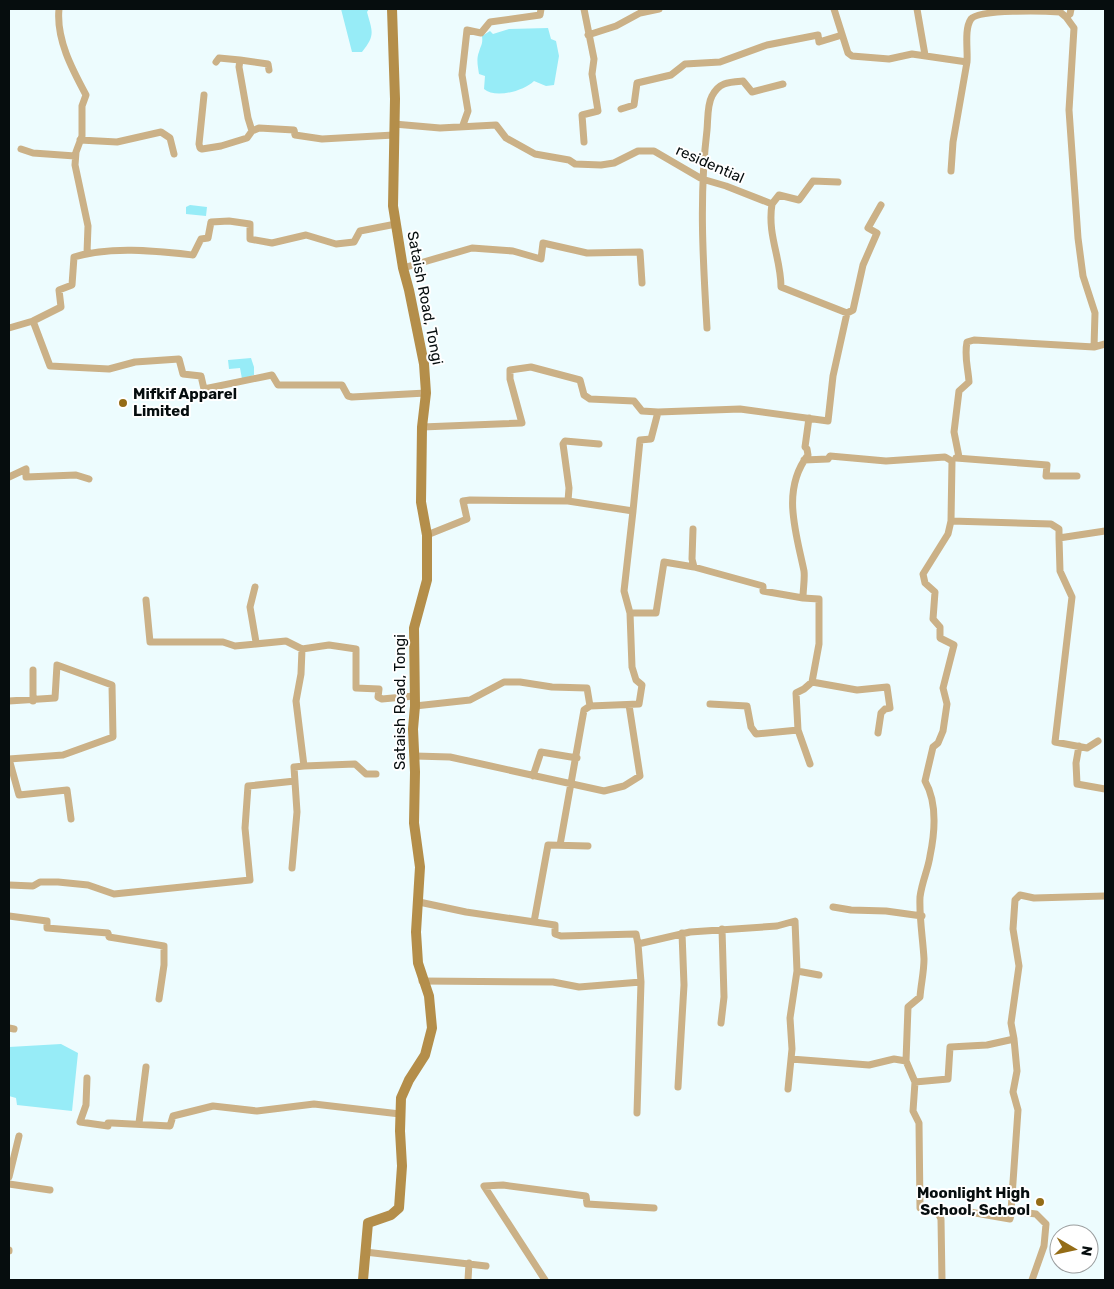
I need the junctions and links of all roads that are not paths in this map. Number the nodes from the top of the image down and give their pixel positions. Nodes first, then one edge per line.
1 (58, 9) edge
2 (392, 9) edge
3 (541, 9) edge
4 (584, 9) edge
5 (655, 9) edge
6 (659, 9) edge
7 (834, 9) edge
8 (917, 9) edge
9 (1071, 9) edge
10 (1066, 17) junction
11 (588, 35) junction
12 (842, 35) junction
13 (925, 55) junction
14 (240, 60) junction
15 (216, 62) dead end
16 (967, 62) junction
17 (269, 70) dead end
18 (783, 84) dead end
19 (204, 94) dead end
20 (621, 110) dead end
21 (463, 125) junction
22 (394, 129) junction
23 (252, 130) junction
24 (80, 140) junction
25 (584, 142) dead end
26 (21, 149) dead end
27 (76, 152) junction
28 (174, 154) dead end
29 (951, 170) dead end
30 (702, 179) junction
31 (838, 182) dead end
32 (772, 204) junction
33 (880, 205) dead end
34 (396, 224) junction
35 (87, 253) junction
36 (403, 268) junction
37 (642, 284) dead end
38 (847, 313) junction
39 (33, 321) junction
40 (9, 328) edge
41 (707, 328) dead end
42 (1105, 344) edge
43 (1094, 347) junction
44 (426, 392) junction
45 (658, 412) junction
46 (809, 418) junction
47 (422, 427) junction
48 (599, 444) dead end
49 (959, 457) junction
50 (804, 460) junction
51 (952, 461) junction
52 (1076, 476) dead end
53 (9, 477) edge
54 (89, 479) dead end
55 (568, 501) junction
56 (633, 511) junction
57 (951, 521) junction
58 (693, 529) dead end
59 (1105, 530) edge
60 (427, 535) junction
61 (1059, 538) junction
62 (694, 567) junction
63 (255, 587) dead end
64 (803, 598) junction
65 (146, 600) dead end
66 (630, 613) junction
67 (256, 642) junction
68 (302, 648) junction
69 (33, 670) dead end
70 (812, 682) junction
71 (9, 701) edge
72 (33, 701) junction
73 (414, 701) junction
74 (710, 704) dead end
75 (629, 705) junction
76 (590, 706) junction
77 (798, 730) junction
78 (878, 733) dead end
79 (1098, 742) dead end
80 (1079, 746) junction
81 (415, 756) junction
82 (577, 758) junction
83 (9, 759) edge
84 (810, 764) dead end
85 (304, 766) junction
86 (376, 774) dead end
87 (534, 776) junction
88 (295, 781) junction
89 (571, 784) junction
90 (1105, 789) edge
91 (71, 819) dead end
92 (560, 845) junction
93 (588, 846) dead end
94 (292, 868) dead end
95 (9, 885) edge
96 (1105, 896) edge
97 (418, 902) junction
98 (833, 907) dead end
99 (9, 916) edge
100 (922, 916) junction
101 (534, 922) junction
102 (722, 929) junction
103 (682, 933) junction
104 (638, 944) junction
105 (797, 971) junction
106 (819, 975) dead end
107 (422, 980) junction
108 (641, 982) junction
109 (159, 999) dead end
110 (721, 1023) dead end
111 (1014, 1039) junction
112 (791, 1059) junction
113 (906, 1061) junction
114 (146, 1066) dead end
115 (87, 1078) dead end
116 (915, 1082) junction
117 (678, 1087) dead end
118 (788, 1089) dead end
119 (637, 1113) dead end
120 (400, 1114) junction
121 (139, 1124) junction
122 (19, 1136) dead end
123 (9, 1177) edge
124 (9, 1184) edge
125 (50, 1190) dead end
126 (654, 1208) dead end
127 (937, 1211) junction
128 (1011, 1211) junction
129 (365, 1252) junction
130 (469, 1263) junction
131 (486, 1266) dead end
132 (363, 1280) edge
133 (468, 1280) edge
134 (545, 1280) edge
135 (942, 1280) edge
136 (1032, 1280) edge

1 - 24 street
2 - 22 street, Sataish Road, Tongi
3 - 21 street
4 - 11 street
5 - 6 street
5 - 11 street
7 - 12 street
8 - 13 street
9 - 10 street
10 - 16 street
10 - 43 street
11 - 25 street
12 - 13 street
12 - 20 street
13 - 16 street
14 - 15 street
14 - 17 street
14 - 23 street
16 - 29 street
18 - 30 street
19 - 23 street
21 - 22 street, residential
21 - 30 street, residential
22 - 23 street, residential
22 - 34 street, Sataish Road, Tongi
24 - 27 street
24 - 28 street
26 - 27 street
27 - 35 street
30 - 32 street, residential
30 - 41 street
31 - 32 street
32 - 38 street
33 - 38 street
34 - 35 street
34 - 36 street, Sataish Road, Tongi
35 - 39 street
36 - 37 street
36 - 44 street, Sataish Road, Tongi
38 - 46 street
39 - 40 street
39 - 44 street
42 - 43 street
43 - 49 street
44 - 47 street, Sataish Road, Tongi
45 - 46 street
45 - 47 street
45 - 56 street
46 - 50 street
47 - 60 street, Sataish Road, Tongi
48 - 55 street
49 - 51 street
49 - 52 street
50 - 51 street
50 - 64 street
51 - 57 street
53 - 54 street
55 - 56 street
55 - 60 street
56 - 66 street
57 - 61 street
57 - 100 street
58 - 62 street
59 - 61 street
60 - 73 street, Sataish Road, Tongi
61 - 80 street
62 - 64 street
62 - 66 street
63 - 67 street
64 - 70 street
65 - 67 street
66 - 75 street
67 - 68 street
68 - 73 street
68 - 85 street
69 - 72 street
70 - 77 street
70 - 78 street
71 - 72 street
72 - 83 street
73 - 76 street
73 - 81 street, Sataish Road, Tongi
74 - 77 street
75 - 76 street
75 - 89 street
76 - 82 street
77 - 84 street
79 - 80 street
80 - 90 street
81 - 87 street
81 - 97 street, Sataish Road, Tongi
82 - 87 street
82 - 89 street
83 - 91 street
85 - 86 street
85 - 88 street
87 - 89 street
88 - 94 street
88 - 95 street
89 - 92 street
92 - 93 street
92 - 101 street
96 - 111 street
97 - 101 street
97 - 107 street, Sataish Road, Tongi
98 - 100 street
99 - 109 street
100 - 113 street
101 - 104 street
102 - 103 street
102 - 105 street
102 - 110 street
103 - 104 street
103 - 117 street
104 - 108 street
105 - 106 street
105 - 112 street
107 - 108 street
107 - 120 street, Sataish Road, Tongi
108 - 119 street
111 - 116 street
111 - 128 street
112 - 113 street
112 - 118 street
113 - 116 street
114 - 121 street
115 - 121 street
116 - 127 street
120 - 121 street
120 - 129 street, Sataish Road, Tongi
122 - 123 street
124 - 125 street
126 - 134 street
127 - 128 street
127 - 135 street
128 - 136 street
129 - 130 street
129 - 132 street, Sataish Road, Tongi
130 - 131 street
130 - 133 street

